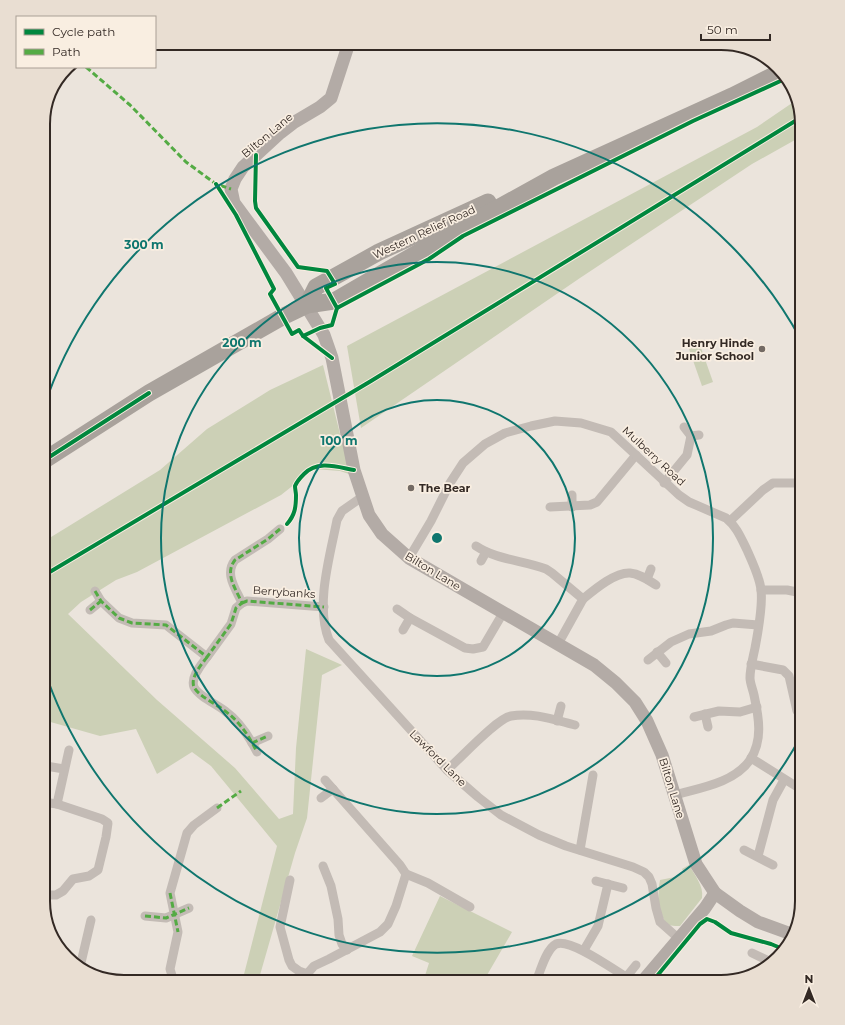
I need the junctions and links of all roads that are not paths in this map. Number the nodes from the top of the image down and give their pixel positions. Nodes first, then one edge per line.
1 (347, 50) edge
2 (776, 74) edge
3 (307, 305) junction
4 (684, 427) dead end
5 (636, 455) junction
6 (50, 457) edge
7 (664, 483) junction
8 (795, 483) edge
9 (572, 495) dead end
10 (362, 497) junction
11 (550, 507) dead end
12 (572, 507) junction
13 (730, 521) junction
14 (280, 529) dead end
15 (476, 546) dead end
16 (486, 552) junction
17 (409, 558) junction
18 (480, 561) dead end
19 (651, 569) dead end
20 (646, 579) junction
21 (656, 585) dead end
22 (761, 590) junction
23 (95, 591) dead end
24 (795, 592) edge
25 (583, 599) junction
26 (101, 601) junction
27 (242, 602) junction
28 (324, 607) junction
29 (397, 609) dead end
30 (90, 610) dead end
31 (503, 613) junction
32 (410, 618) junction
33 (758, 625) junction
34 (404, 630) dead end
35 (558, 644) junction
36 (657, 652) junction
37 (207, 657) junction
38 (648, 660) dead end
39 (666, 663) dead end
40 (751, 664) junction
41 (795, 695) edge
42 (561, 706) dead end
43 (757, 707) junction
44 (705, 714) junction
45 (694, 717) dead end
46 (557, 721) junction
47 (575, 725) dead end
48 (708, 727) dead end
49 (268, 736) dead end
50 (252, 743) junction
51 (69, 750) dead end
52 (257, 752) dead end
53 (751, 758) junction
54 (50, 767) edge
55 (64, 769) junction
56 (447, 770) junction
57 (593, 775) dead end
58 (325, 780) dead end
59 (784, 780) junction
60 (795, 786) edge
61 (333, 789) junction
62 (674, 795) junction
63 (321, 798) dead end
64 (50, 803) edge
65 (57, 804) junction
66 (217, 808) dead end
67 (580, 850) junction
68 (744, 850) dead end
69 (758, 856) junction
70 (773, 865) dead end
71 (323, 866) dead end
72 (406, 874) junction
73 (290, 880) dead end
74 (596, 881) dead end
75 (608, 884) junction
76 (623, 888) dead end
77 (715, 893) junction
78 (50, 895) edge
79 (470, 907) dead end
80 (189, 908) dead end
81 (173, 914) junction
82 (145, 916) dead end
83 (91, 920) dead end
84 (788, 932) edge
85 (678, 938) junction
86 (347, 950) junction
87 (584, 950) junction
88 (752, 953) dead end
89 (766, 960) edge
90 (81, 961) edge
91 (636, 965) dead end
92 (172, 975) edge
93 (303, 975) edge
94 (308, 975) edge
95 (539, 975) edge
96 (618, 975) edge
97 (627, 975) edge
98 (652, 975) edge

1 - 3 street, Bilton Lane
2 - 3 highway, Western Relief Road
3 - 6 highway, Western Relief Road
3 - 10 street, Bilton Lane
4 - 7 street
5 - 7 street, Mulberry Road
5 - 12 street
5 - 17 street, Mulberry Road
7 - 13 street, Mulberry Road
8 - 13 street
9 - 12 street
10 - 17 street, Bilton Lane
10 - 28 street, Lawford Lane
11 - 12 street
13 - 22 street, Mulberry Road
14 - 27 street, Berrybanks
15 - 16 street
16 - 18 street
16 - 25 street
17 - 31 street, Bilton Lane
19 - 20 street
20 - 21 street
20 - 25 street
22 - 24 street
22 - 33 street, Mulberry Road
23 - 26 street
25 - 35 street
26 - 30 street
26 - 37 street
27 - 28 street, Berrybanks
27 - 37 street, Berrybanks
28 - 56 street, Lawford Lane
29 - 32 street
31 - 32 street
31 - 35 street, Bilton Lane
32 - 34 street
33 - 36 street
33 - 40 street, Mulberry Road
35 - 62 street, Bilton Lane
36 - 38 street
36 - 39 street
37 - 50 street, Berrybanks
40 - 41 street
40 - 43 street, Mulberry Road
42 - 46 street
43 - 44 street
43 - 53 street, Mulberry Road
44 - 45 street
44 - 48 street
46 - 47 street
46 - 56 street
49 - 50 street
50 - 52 street, Berrybanks
51 - 55 street
53 - 59 street
53 - 62 street, Mulberry Road
54 - 55 street
55 - 65 street
56 - 67 street, Lawford Lane
57 - 67 street
58 - 61 street
59 - 60 street
59 - 69 street
61 - 63 street
61 - 72 street
62 - 77 street, Bilton Lane
64 - 65 street
65 - 78 street
66 - 81 street
67 - 85 street, Lawford Lane
68 - 69 street
69 - 70 street
71 - 86 street
72 - 79 street
72 - 86 street
73 - 93 street
74 - 75 street
75 - 76 street
75 - 87 street
77 - 84 street
77 - 85 street
80 - 81 street
81 - 82 street
81 - 92 street
83 - 90 street
85 - 98 street
86 - 94 street
87 - 95 street
87 - 96 street
88 - 89 street
91 - 97 street

